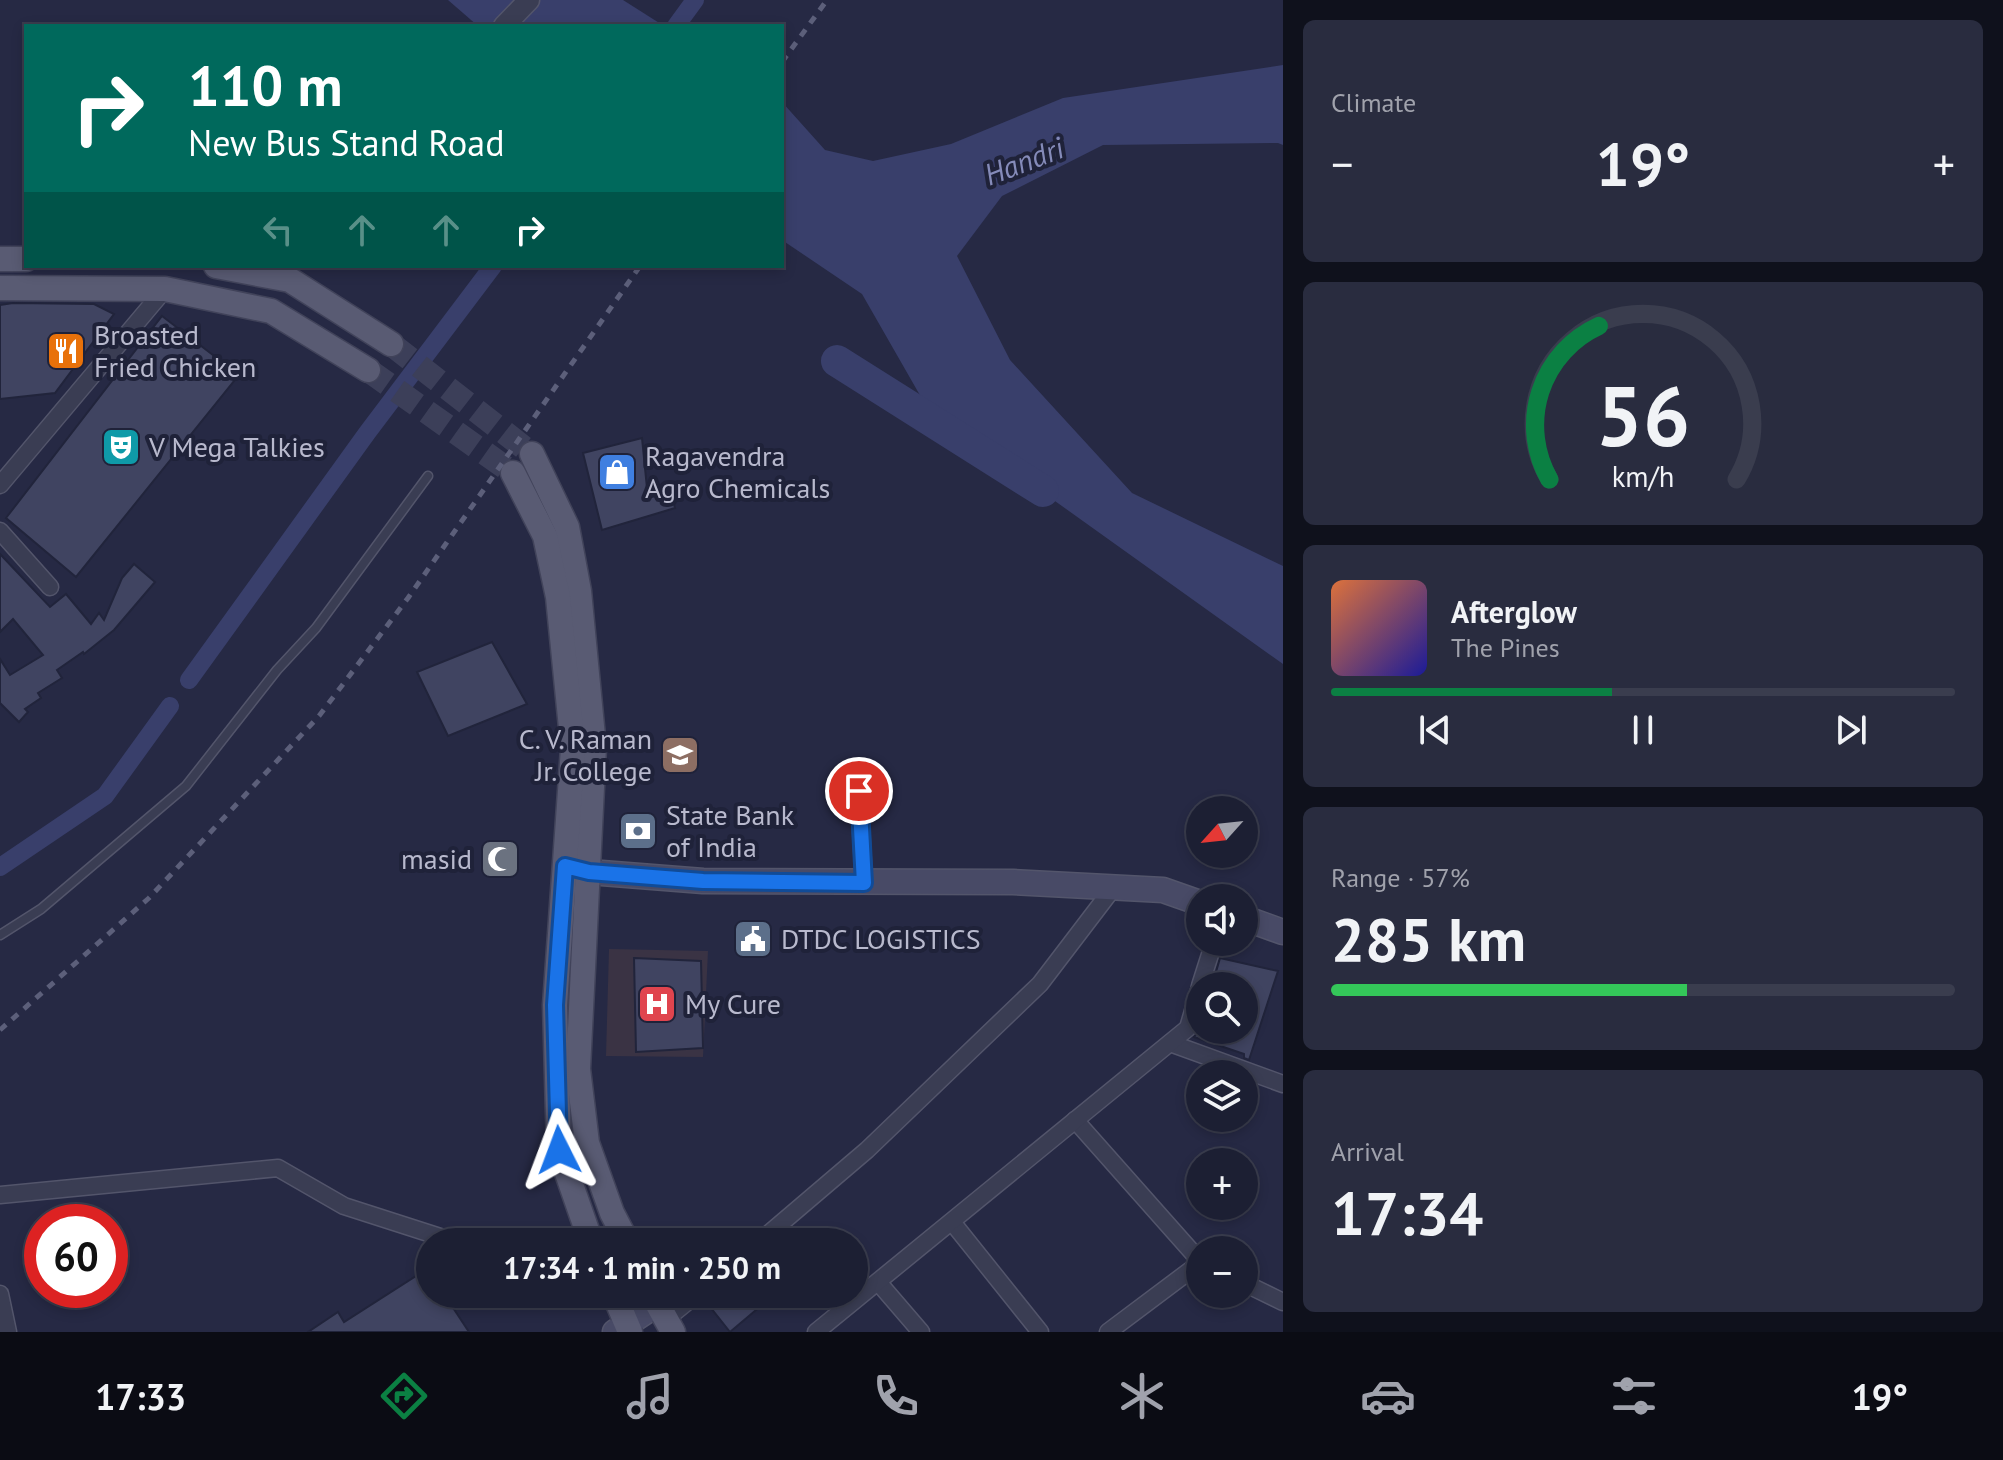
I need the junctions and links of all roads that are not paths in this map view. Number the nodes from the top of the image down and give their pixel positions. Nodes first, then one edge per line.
1 (529, 0) edge
2 (506, 24) edge
3 (0, 259) edge
4 (24, 259) edge
5 (238, 268) edge
6 (292, 273) edge
7 (0, 288) edge
8 (165, 289) junction
9 (391, 344) tunnel mouth
10 (368, 370) tunnel mouth
11 (532, 454) tunnel mouth
12 (513, 473) tunnel mouth
13 (428, 476) dead end
14 (0, 485) edge
15 (0, 531) edge
16 (0, 549) edge
17 (859, 791) dead end
18 (565, 866) junction
19 (589, 872) junction
20 (864, 883) junction
21 (1114, 887) junction
22 (1186, 898) edge
23 (1258, 923) edge
24 (1283, 932) edge
25 (0, 935) edge
26 (1186, 1030) edge
27 (1170, 1043) junction
28 (1283, 1084) edge
29 (1075, 1120) junction
30 (0, 1195) edge
31 (952, 1222) junction
32 (586, 1228) edge
33 (620, 1228) edge
34 (775, 1228) edge
35 (416, 1229) edge
36 (1186, 1246) edge
37 (1186, 1273) edge
38 (878, 1282) junction
39 (1258, 1290) edge
40 (0, 1294) edge
41 (1283, 1302) edge
42 (618, 1308) edge
43 (662, 1313) edge
44 (623, 1329) edge
45 (8, 1332) edge
46 (816, 1332) edge
47 (921, 1332) edge
48 (1040, 1332) edge
49 (1108, 1332) edge

1 - 2 street
3 - 4 main road
5 - 6 main road
6 - 9 main road
7 - 8 main road
8 - 10 main road
8 - 14 street
11 - 19 main road
12 - 18 main road
13 - 25 lane
15 - 16 street
17 - 20 street
18 - 19 street
18 - 32 main road
19 - 20 main road
19 - 33 main road
20 - 21 main road
21 - 22 main road
21 - 34 street
23 - 24 main road
26 - 27 street
27 - 28 street
27 - 29 street
29 - 31 street
29 - 36 street
30 - 35 street
31 - 38 street
31 - 48 street
37 - 49 street
38 - 46 street
38 - 47 street
39 - 41 street
40 - 45 street
42 - 44 main road
43 - 44 main road

